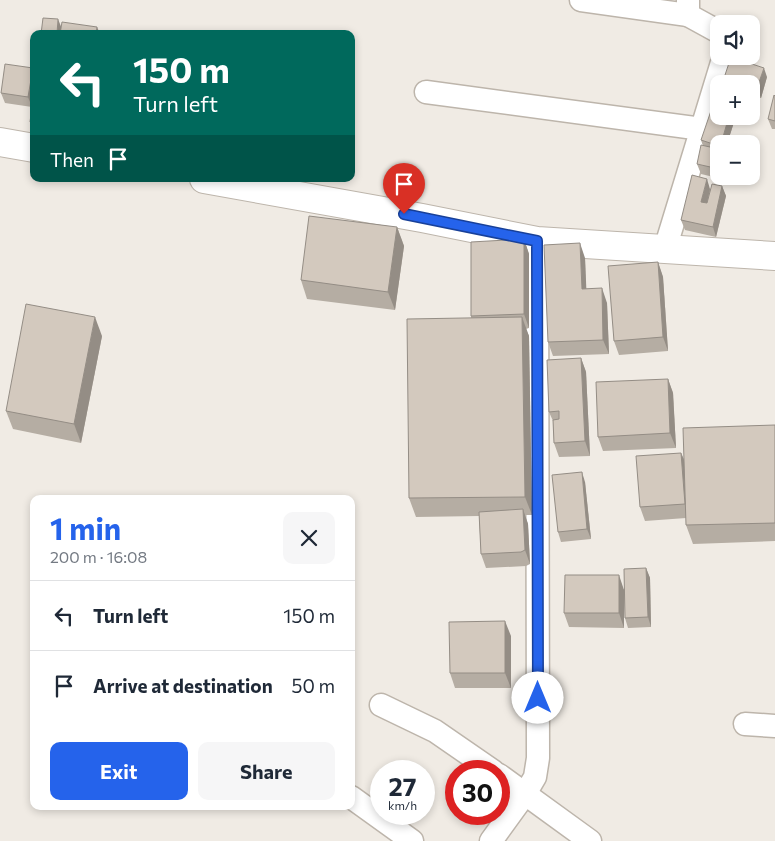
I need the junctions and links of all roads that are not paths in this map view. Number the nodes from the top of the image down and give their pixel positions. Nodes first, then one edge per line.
1 (584, 0) edge
2 (688, 8) edge
3 (710, 25) edge
4 (721, 65) edge
5 (426, 92) dead end
6 (702, 129) junction
7 (0, 142) edge
8 (30, 147) edge
9 (221, 182) edge
10 (537, 241) junction
11 (666, 249) junction
12 (775, 256) edge
13 (381, 705) dead end
14 (745, 724) dead end
15 (775, 726) edge
16 (477, 760) edge
17 (510, 783) edge
18 (525, 794) junction
19 (355, 800) edge
20 (412, 841) edge
21 (491, 841) edge
22 (590, 841) edge

1 - 2 street
2 - 3 street
4 - 6 street
5 - 6 street
6 - 11 street
7 - 8 street
9 - 10 street
10 - 11 street
10 - 18 street
11 - 12 street
13 - 16 street
14 - 15 street
17 - 18 street
18 - 21 street
18 - 22 street
19 - 20 street

